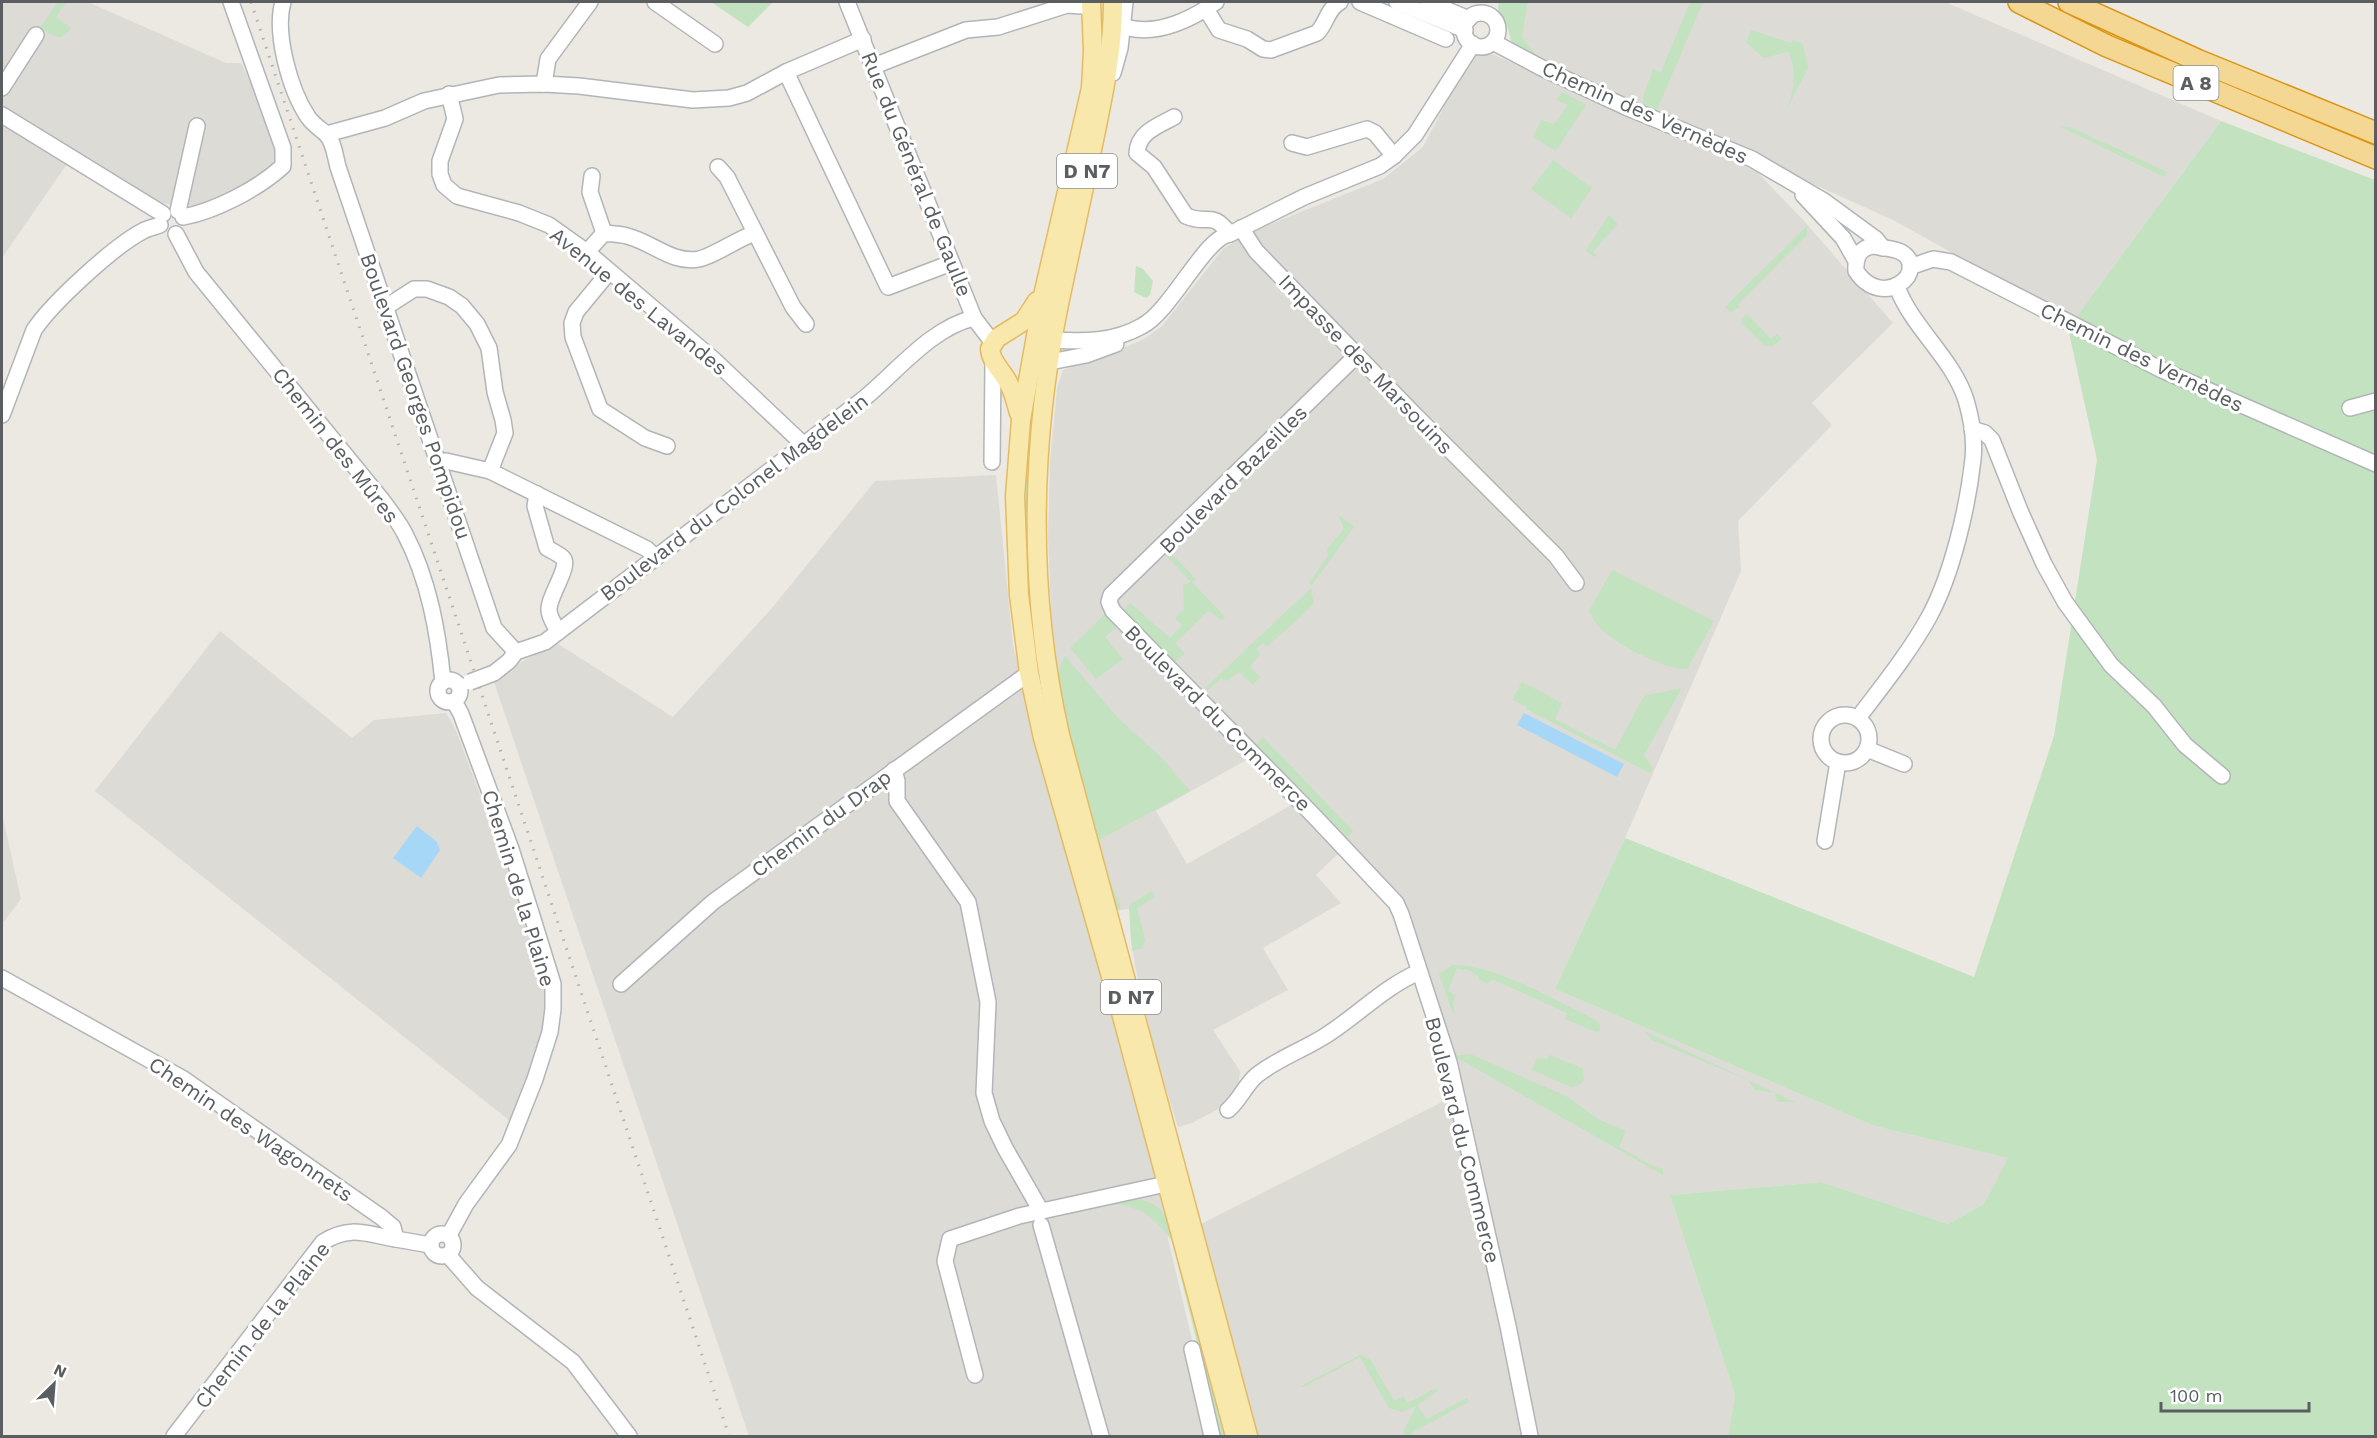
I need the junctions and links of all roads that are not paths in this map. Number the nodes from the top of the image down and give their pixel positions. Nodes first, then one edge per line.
1 (231, 2) edge
2 (283, 2) edge
3 (590, 2) edge
4 (655, 2) edge
5 (847, 2) edge
6 (1104, 2) edge
7 (1113, 2) edge
8 (1125, 2) edge
9 (1340, 2) edge
10 (1360, 2) edge
11 (1397, 2) edge
12 (1428, 2) edge
13 (2019, 2) edge
14 (2069, 2) edge
15 (1077, 4) edge
16 (1211, 5) edge
17 (1488, 8) edge
18 (1467, 25) junction
19 (1130, 28) dead end
20 (36, 35) dead end
21 (863, 39) junction
22 (1446, 39) dead end
23 (1493, 42) junction
24 (715, 44) dead end
25 (1473, 44) junction
26 (873, 66) junction
27 (786, 72) junction
28 (544, 84) junction
29 (2, 88) edge
30 (449, 94) junction
31 (1103, 95) junction
32 (2, 115) edge
33 (1174, 117) dead end
34 (196, 126) dead end
35 (2376, 133) edge
36 (327, 134) junction
37 (1292, 143) dead end
38 (1394, 156) junction
39 (2376, 158) edge
40 (718, 167) dead end
41 (592, 176) dead end
42 (1796, 186) junction
43 (171, 217) junction
44 (1236, 231) junction
45 (604, 233) junction
46 (755, 233) junction
47 (1883, 248) junction
48 (587, 252) junction
49 (1856, 261) junction
50 (951, 263) junction
51 (1910, 267) junction
52 (609, 272) junction
53 (1897, 287) junction
54 (1044, 291) junction
55 (386, 307) junction
56 (974, 318) junction
57 (806, 324) dead end
58 (997, 339) junction
59 (1034, 339) junction
60 (1052, 340) junction
61 (1357, 355) junction
62 (1050, 362) junction
63 (1029, 364) junction
64 (996, 365) junction
65 (2376, 401) edge
66 (2350, 408) dead end
67 (2, 415) edge
68 (1021, 420) junction
69 (1972, 429) junction
70 (803, 444) junction
71 (667, 446) dead end
72 (438, 462) junction
73 (992, 462) dead end
74 (2376, 464) edge
75 (490, 471) junction
76 (537, 494) junction
77 (655, 557) junction
78 (1576, 583) dead end
79 (1108, 602) joint
80 (558, 632) junction
81 (516, 652) junction
82 (1029, 673) junction
83 (442, 682) junction
84 (465, 684) junction
85 (454, 701) junction
86 (1858, 718) junction
87 (1867, 748) junction
88 (1838, 762) junction
89 (1904, 764) dead end
90 (894, 770) junction
91 (2222, 776) dead end
92 (1825, 841) dead end
93 (1419, 972) junction
94 (2, 978) edge
95 (621, 984) dead end
96 (1228, 1110) dead end
97 (1166, 1184) junction
98 (1041, 1218) junction
99 (449, 1235) junction
100 (396, 1239) junction
101 (430, 1245) junction
102 (448, 1255) junction
103 (1192, 1349) dead end
104 (975, 1375) dead end
105 (174, 1437) edge
106 (629, 1437) edge
107 (1101, 1437) edge
108 (1212, 1437) edge
109 (1235, 1437) edge
110 (1248, 1437) edge
111 (1530, 1437) edge

1 - 43 street
2 - 36 street
3 - 28 street
4 - 24 street
5 - 21 street, Rue du Général de Gaulle
6 - 31 main road
7 - 31 main road, D N7
8 - 31 street
9 - 16 street
10 - 22 street
11 - 18 street
12 - 18 street
13 - 39 highway, A 8
14 - 35 highway, A 8
15 - 26 street
15 - 54 main road, D N7
16 - 19 street
17 - 18 street
17 - 23 street
18 - 25 street
20 - 29 street
21 - 26 street, Rue du Général de Gaulle
21 - 27 street
23 - 25 street
23 - 42 street, Chemin des Vernèdes
25 - 38 street
26 - 50 street, Rue du Général de Gaulle
27 - 28 street
27 - 50 street
28 - 30 street
30 - 36 street
30 - 48 street, Avenue des Lavandes
31 - 60 main road, D N7
32 - 43 street
33 - 44 street
34 - 43 street
36 - 55 street, Boulevard Georges Pompidou
37 - 38 street
38 - 44 street
40 - 46 street
41 - 45 street
42 - 47 street, Chemin des Vernèdes
42 - 49 street, Chemin des Vernèdes
43 - 67 street
43 - 83 street, Chemin des Mûres
44 - 60 street
44 - 61 street, Impasse des Marsouins
44 - 62 street
45 - 46 street
45 - 48 street
46 - 57 street
47 - 49 street
47 - 51 street
48 - 52 street, Avenue des Lavandes
49 - 53 street
50 - 56 street, Rue du Général de Gaulle
51 - 53 street
51 - 74 street, Chemin des Vernèdes
52 - 70 street, Avenue des Lavandes
52 - 71 street
53 - 69 street
54 - 58 main road
54 - 59 main road, D N7
55 - 72 street, Boulevard Georges Pompidou
55 - 75 street
56 - 58 street, Rue du Général de Gaulle
56 - 70 street, Boulevard du Colonel Magdelein
58 - 59 main road
58 - 64 main road
59 - 60 main road
59 - 63 main road, D N7
60 - 62 main road, D N7
61 - 78 street, Impasse des Marsouins
61 - 79 street, Boulevard Bazeilles
62 - 63 main road
62 - 110 main road, D N7
63 - 64 main road
63 - 68 main road, D N7
64 - 68 main road
64 - 73 street
65 - 66 street
68 - 82 main road, D N7
69 - 86 street
69 - 91 street
70 - 77 street, Boulevard du Colonel Magdelein
72 - 75 street
72 - 81 street, Boulevard Georges Pompidou
75 - 76 street
76 - 77 street
76 - 80 street
77 - 80 street, Boulevard du Colonel Magdelein
79 - 93 street, Boulevard du Commerce
80 - 81 street, Boulevard du Colonel Magdelein
81 - 84 street, Boulevard du Colonel Magdelein, bridge
82 - 90 street, Chemin du Drap
82 - 97 main road, D N7
83 - 84 street
83 - 85 street
84 - 85 street
85 - 99 street, Chemin de la Plaine
86 - 87 street
86 - 88 street
87 - 88 street
87 - 89 street
88 - 92 street
90 - 95 street, Chemin du Drap
90 - 98 street
93 - 96 street
93 - 111 street, Boulevard du Commerce
94 - 100 street, Chemin des Wagonnets
97 - 98 street
97 - 109 main road, D N7
98 - 104 street
98 - 107 street
99 - 101 street
99 - 102 street
100 - 101 street
100 - 105 street, Chemin de la Plaine
101 - 102 street
102 - 106 street
103 - 108 street

